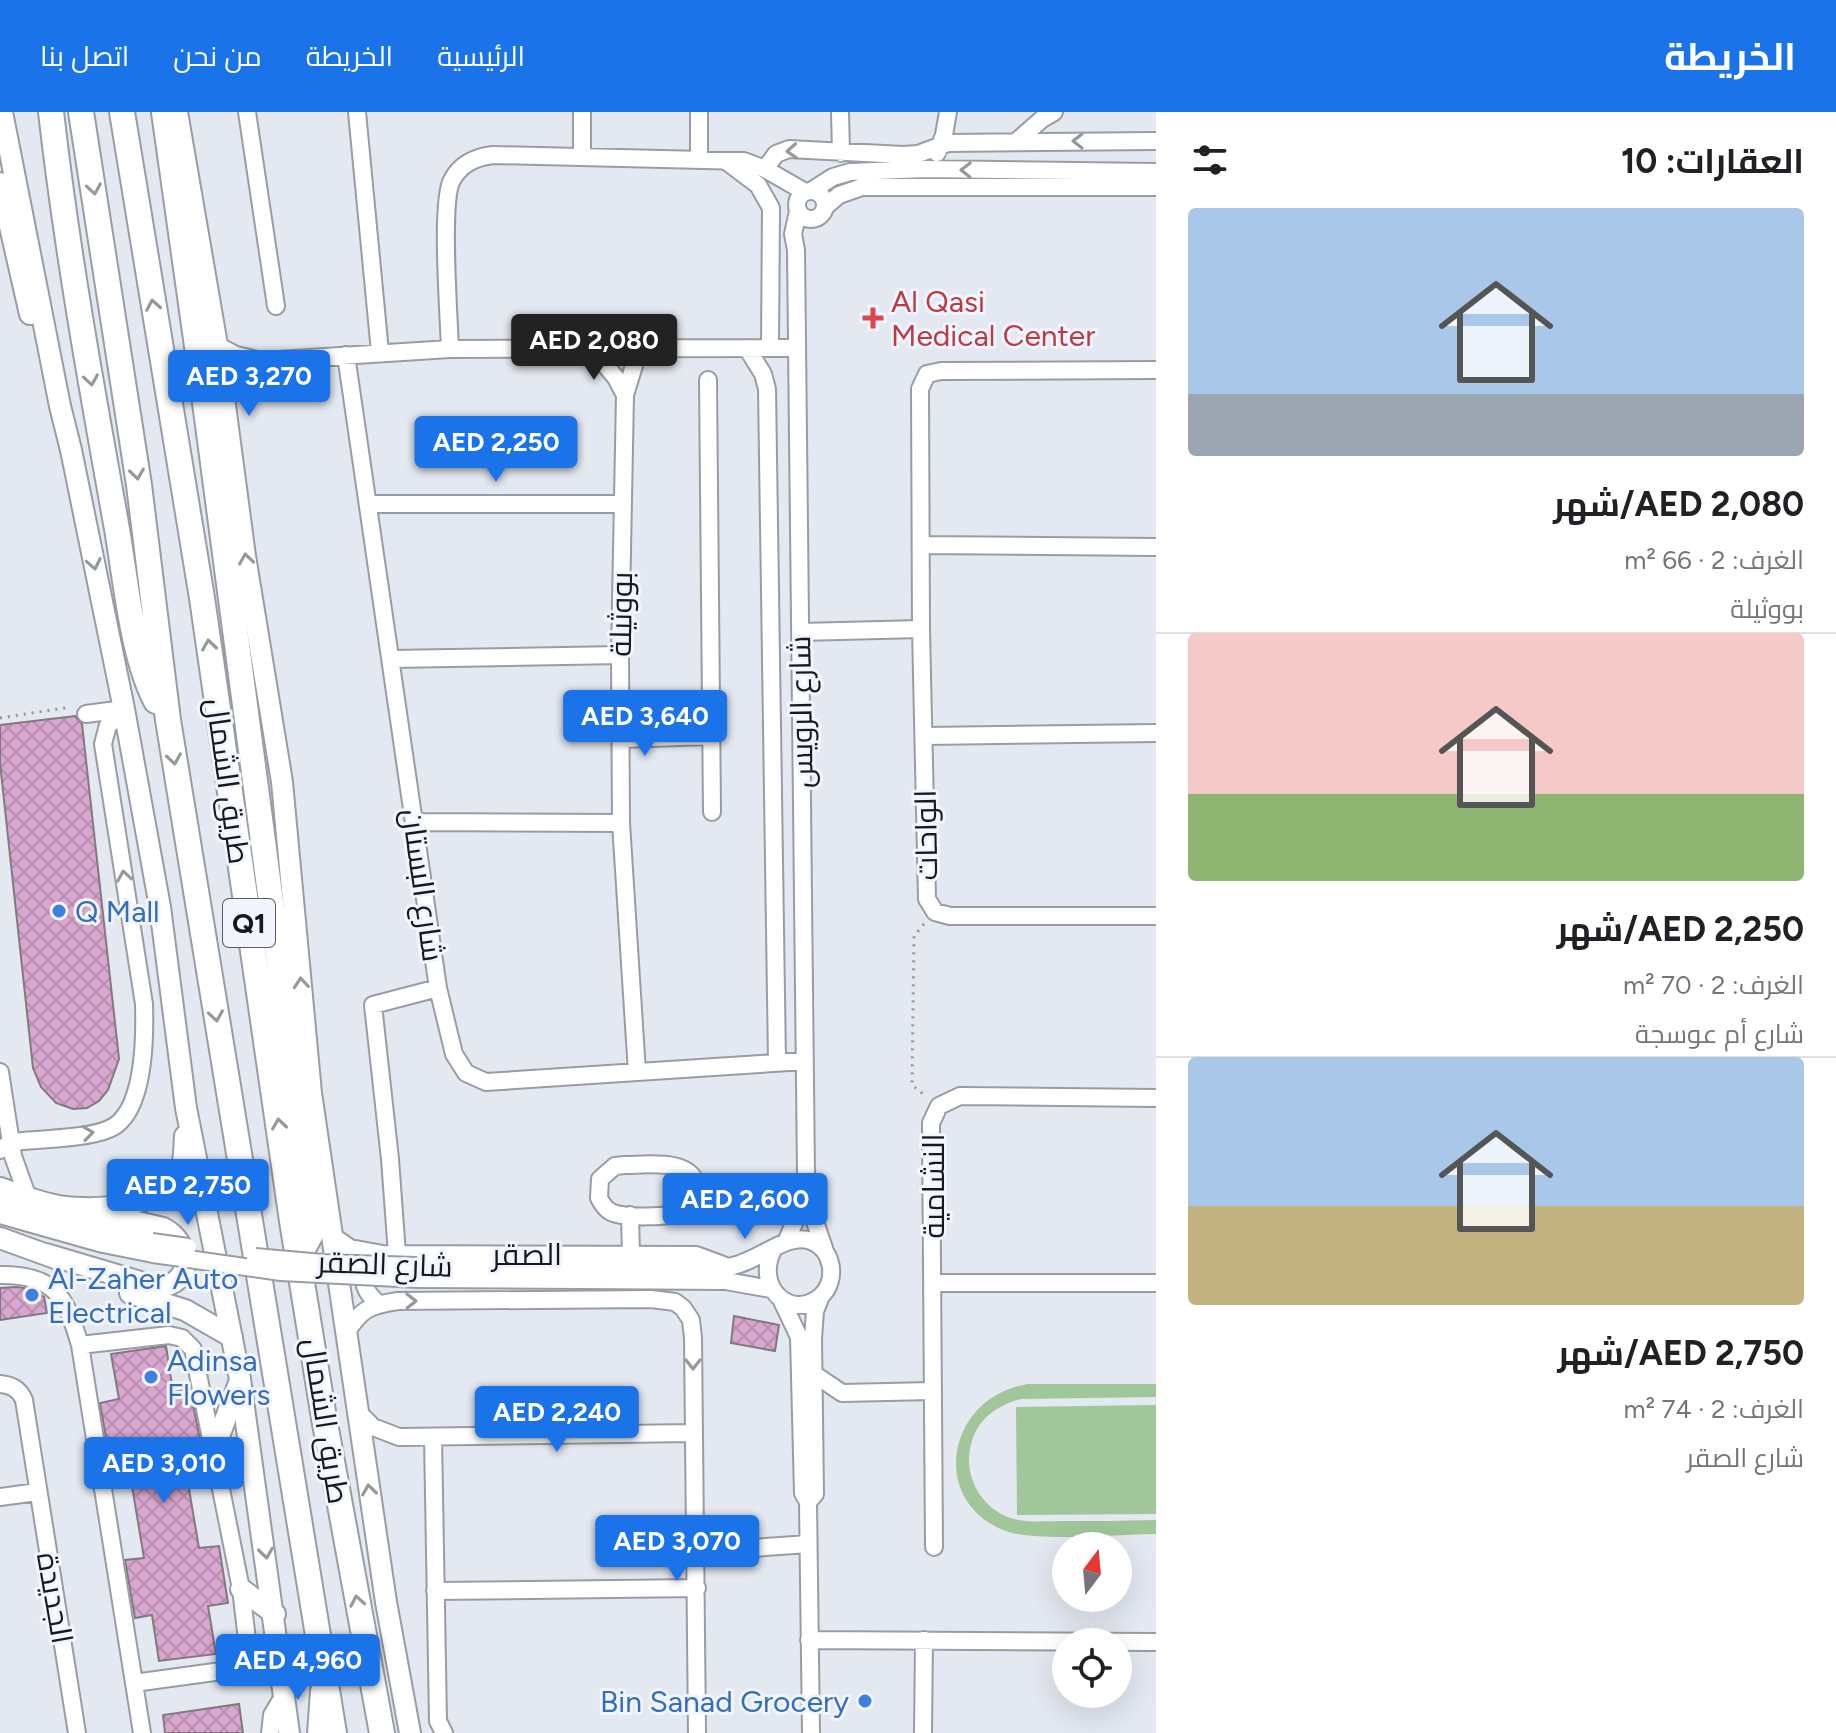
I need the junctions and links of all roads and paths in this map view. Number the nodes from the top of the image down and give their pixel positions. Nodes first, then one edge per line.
1 (2, 112) edge
2 (81, 112) edge
3 (122, 112) edge
4 (164, 112) edge
5 (177, 112) edge
6 (247, 112) edge
7 (357, 112) edge
8 (582, 112) edge
9 (699, 112) edge
10 (840, 112) edge
11 (948, 112) edge
12 (1054, 112) edge
13 (45, 115) edge
14 (1017, 141) junction
15 (1156, 141) edge
16 (941, 145) junction
17 (841, 153) junction
18 (582, 157) junction
19 (699, 159) junction
20 (725, 160) junction
21 (926, 169) junction
22 (770, 172) junction
23 (1156, 172) edge
24 (0, 185) edge
25 (1156, 187) edge
26 (804, 204) junction
27 (6, 241) edge
28 (276, 306) dead end
29 (217, 345) junction
30 (747, 348) junction
31 (770, 348) junction
32 (797, 348) junction
33 (450, 349) junction
34 (592, 349) junction
35 (639, 349) junction
36 (380, 352) junction
37 (346, 355) junction
38 (262, 361) junction
39 (1156, 370) edge
40 (708, 380) dead end
41 (224, 395) junction
42 (625, 395) junction
43 (60, 406) junction
44 (369, 504) junction
45 (623, 504) junction
46 (922, 545) junction
47 (1156, 547) edge
48 (921, 629) junction
49 (800, 632) junction
50 (620, 655) junction
51 (391, 659) junction
52 (264, 678) junction
53 (81, 710) joint
54 (124, 711) junction
55 (711, 715) junction
56 (620, 717) junction
57 (0, 718) edge
58 (168, 720) junction
59 (1156, 733) edge
60 (711, 736) junction
61 (925, 736) junction
62 (621, 739) junction
63 (712, 812) dead end
64 (414, 822) junction
65 (621, 823) junction
66 (261, 832) junction
67 (935, 912) junction
68 (1156, 916) edge
69 (438, 988) junction
70 (805, 1061) junction
71 (777, 1063) junction
72 (0, 1072) edge
73 (637, 1072) junction
74 (1156, 1098) edge
75 (939, 1106) junction
76 (186, 1108) junction
77 (5, 1146) edge
78 (806, 1174) junction
79 (0, 1188) edge
80 (28, 1198) junction
81 (0, 1202) edge
82 (81, 1209) junction
83 (0, 1215) edge
84 (630, 1215) junction
85 (330, 1234) junction
86 (0, 1238) edge
87 (780, 1245) junction
88 (152, 1248) junction
89 (824, 1248) junction
90 (46, 1254) junction
91 (390, 1254) junction
92 (631, 1255) junction
93 (299, 1256) junction
94 (728, 1267) junction
95 (417, 1272) junction
96 (0, 1275) edge
97 (933, 1283) junction
98 (1156, 1283) edge
99 (776, 1294) junction
100 (821, 1296) junction
101 (379, 1304) junction
102 (346, 1333) junction
103 (232, 1337) junction
104 (80, 1345) junction
105 (814, 1374) junction
106 (240, 1379) junction
107 (0, 1384) edge
108 (933, 1391) junction
109 (842, 1393) junction
110 (358, 1412) junction
111 (814, 1418) junction
112 (693, 1433) junction
113 (426, 1437) junction
114 (213, 1452) junction
115 (37, 1492) junction
116 (0, 1497) edge
117 (808, 1502) junction
118 (808, 1544) junction
119 (934, 1547) dead end
120 (697, 1552) junction
121 (697, 1588) junction
122 (241, 1589) junction
123 (435, 1591) junction
124 (275, 1614) junction
125 (809, 1640) junction
126 (924, 1640) junction
127 (1156, 1642) edge
128 (134, 1683) junction
129 (373, 1685) junction
130 (284, 1695) junction
131 (322, 1732) edge
132 (77, 1733) edge
133 (142, 1733) edge
134 (270, 1733) edge
135 (289, 1733) edge
136 (382, 1733) edge
137 (391, 1733) edge
138 (410, 1733) edge
139 (444, 1733) edge
140 (697, 1733) edge
141 (811, 1733) edge
142 (923, 1733) edge

1 - 43 main road
2 -> 58 highway, طريق الشمال / Q1
93 -> 3 highway, طريق الشمال / Q1
4 - 66 highway
5 - 29 main road, طريق الشمال
6 - 28 street
7 - 36 street
8 - 18 street
9 - 19 street
10 - 17 street
11 - 16 street
12 - 14 street
13 -> 58 highway
15 -> 14 street
14 - 16 street
16 - 17 street
16 - 21 street
17 -> 22 street
18 - 19 street
18 - 33 street
19 - 20 street
20 - 22 street
20 - 31 street
23 -> 21 street
21 - 26 street
22 - 26 street
24 - 27 main road
25 - 26 street
26 - 32 street, شارع الرويس
27 - 43 main road
29 - 38 street
29 - 41 main road, طريق الشمال
30 - 31 street
30 - 35 street
30 - 71 street
31 - 32 street
32 - 49 street, شارع الرويس
33 - 34 street
33 - 36 street
34 - 35 street
34 - 42 street
35 - 42 street, بووثيلة
36 - 37 street
37 - 38 street
37 - 44 street, شارع البستان
38 - 41 street
39 - 46 street, الواحات
40 - 55 street
52 -> 41 main road, طريق الشمال
42 - 45 street, بووثيلة
43 -> 54 main road
44 - 45 street
44 - 51 street, شارع البستان
45 - 50 street, بووثيلة
46 - 47 street
46 - 48 street, الواحات
48 - 49 street
48 - 61 street, الواحات
49 - 70 street, شارع الرويس
50 - 51 street
50 - 56 street, بووثيلة
51 - 64 street, شارع البستان
52 - 66 main road
85 -> 52 main road, طريق الشمال
53 - 54 street
53 - 57 path
54 - 76 main road
77 -> 54 street
55 - 56 street
55 - 60 street
56 - 62 street, بووثيلة
58 -> 131 highway, طريق الشمال / Q1
59 - 61 street
60 - 62 street
60 - 63 street
61 - 67 street, الواحات
62 - 65 street, بووثيلة
64 - 65 street
64 - 69 street, شارع البستان
65 - 73 street, بووثيلة
66 - 93 highway
67 - 68 street, الواحات
67 - 75 path
69 - 73 street, شارع البستان
69 - 91 street
70 - 71 street, شارع البستان
70 - 78 street, شارع الرويس
71 - 73 street, شارع البستان
72 - 77 street
74 - 75 street, النشامية
75 - 97 street, النشامية
76 - 82 main road
76 - 103 main road
77 - 80 street
78 - 87 street, شارع الرويس
78 - 89 street, شارع الرويس
79 - 80 main road
80 - 82 main road
81 - 88 street, شارع الصقر
82 - 90 main road
83 - 88 street, شارع الصقر
84 - 84 street
84 - 92 street
85 - 91 street, الصقر
85 - 102 main road, طريق الشمال
86 - 90 main road
87 - 89 street
87 - 94 street, شارع الصقر
87 - 99 street
88 - 95 street, شارع الصقر, bridge
89 - 100 street
90 - 103 main road
91 - 92 street, الصقر
91 - 101 street
92 - 94 street, الصقر
129 -> 93 highway, طريق الشمال / Q1
94 - 95 street, شارع الصقر
95 - 99 street, شارع الصقر
96 - 104 street
97 - 98 street
97 - 108 street, النشامية
99 - 100 street
99 - 117 street
100 - 105 street
101 - 102 street
101 -> 112 street, الصقر
102 - 110 main road, طريق الشمال
103 - 106 main road
104 - 114 street
104 - 128 street
105 - 109 street
105 - 111 street
106 - 114 main road
106 -> 124 main road
107 - 115 street, الجديدة
108 - 109 street
108 - 119 street, النشامية
109 - 111 street
110 - 113 street
138 -> 110 main road, طريق الشمال
111 - 117 street
112 - 113 street
112 - 120 street
113 - 123 street
114 - 122 street
115 - 116 street
115 - 132 street, الجديدة
117 - 118 street
118 - 120 street
118 - 125 street
120 - 121 street
121 - 123 street
121 - 140 street
122 - 124 main road
122 - 128 street
123 - 139 street
124 - 130 main road
125 - 126 street
125 - 141 street
126 - 127 street
126 - 142 street
128 - 133 street
129 - 136 highway, طريق الشمال / Q1
129 - 137 highway
130 - 134 street
130 - 135 main road

